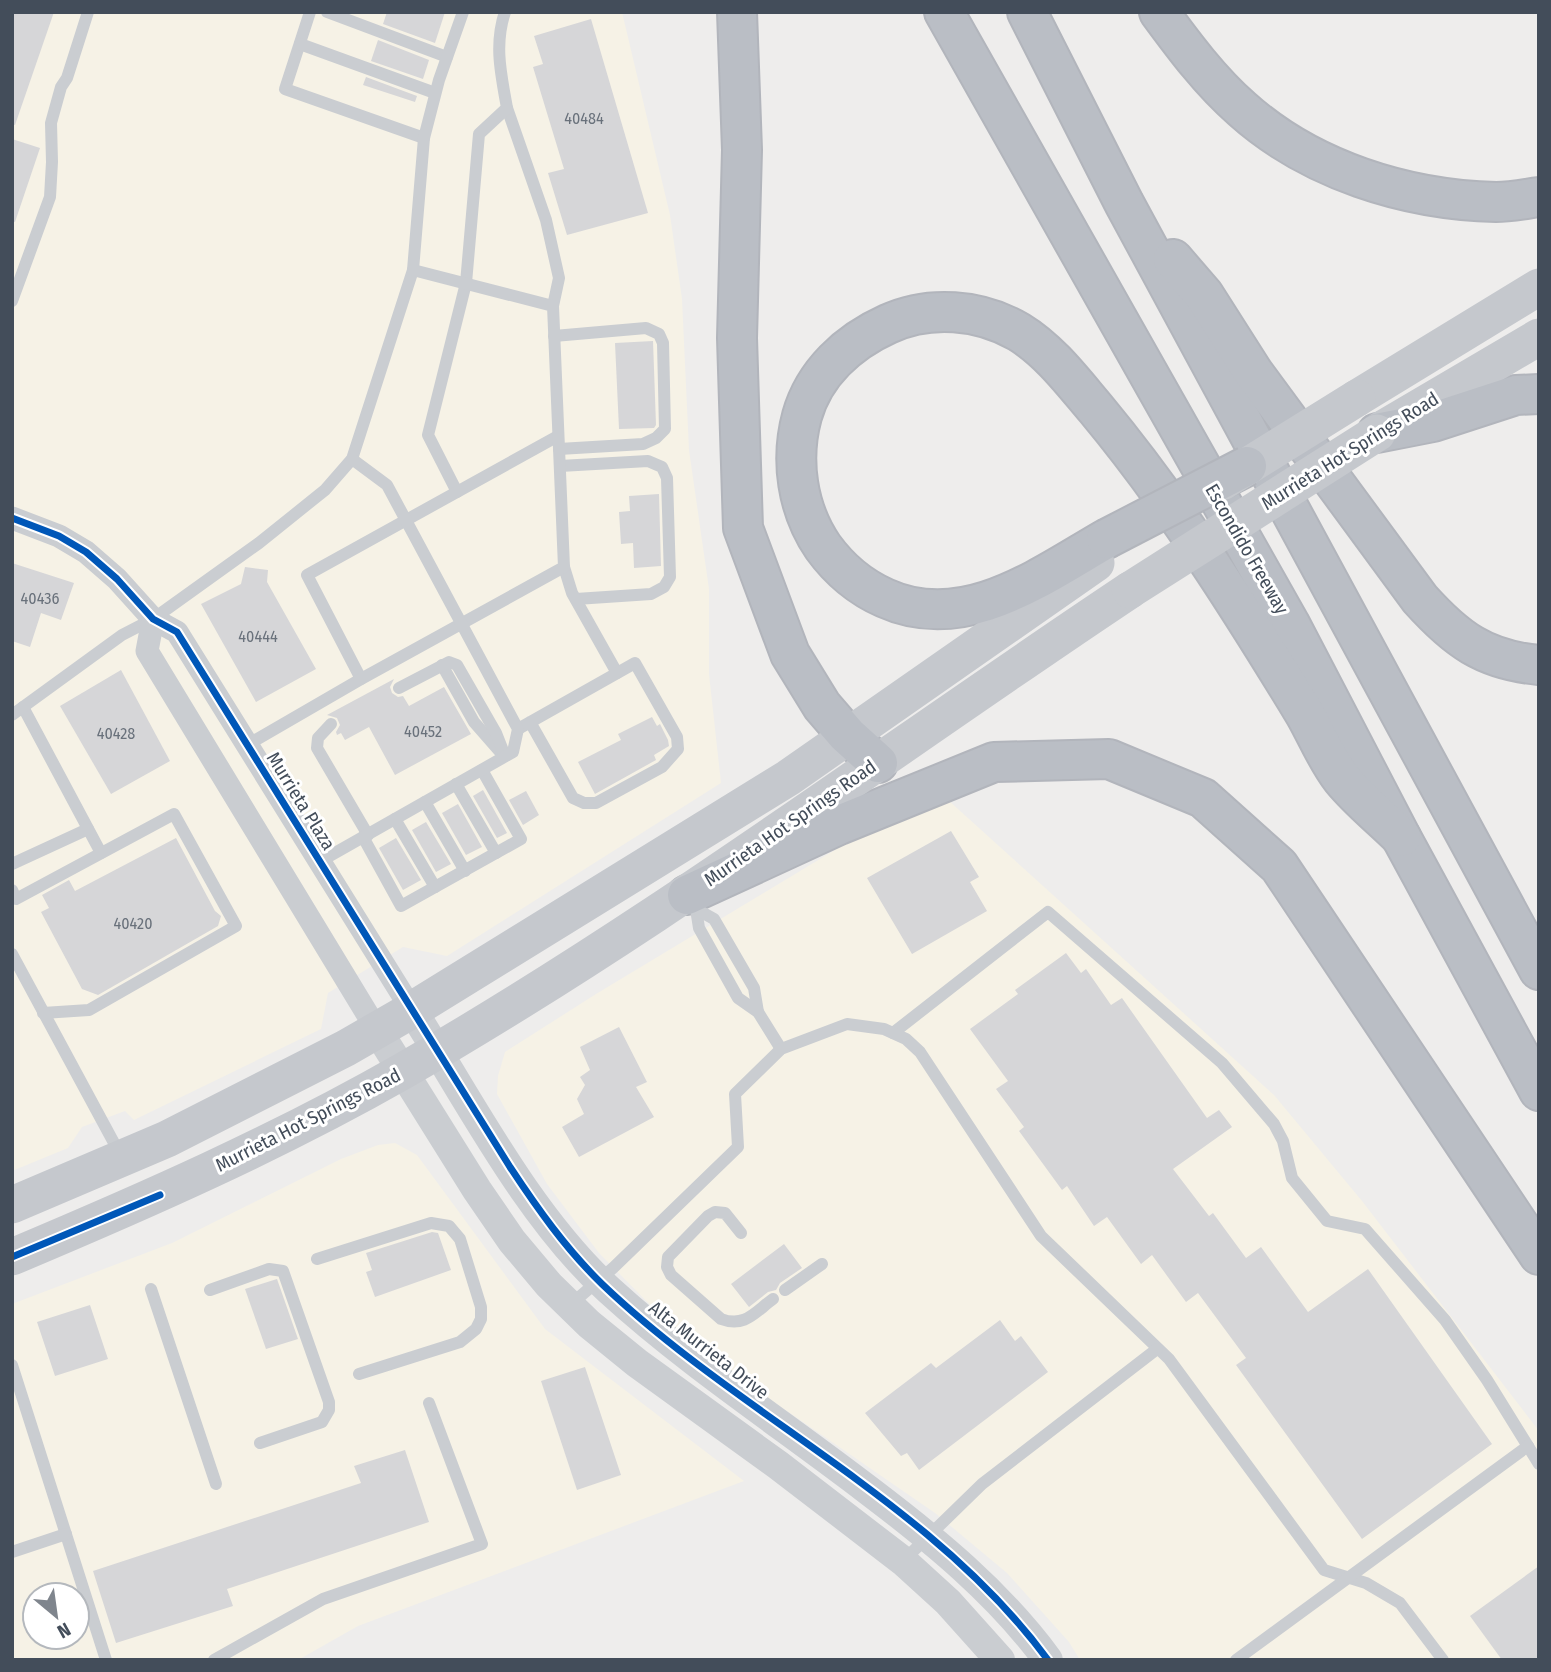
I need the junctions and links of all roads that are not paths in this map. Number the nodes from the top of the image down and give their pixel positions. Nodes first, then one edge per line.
1 (88, 12) edge
2 (310, 12) edge
3 (327, 12) edge
4 (505, 12) edge
5 (737, 12) edge
6 (944, 12) edge
7 (1027, 12) edge
8 (1159, 12) edge
9 (459, 14) edge
10 (300, 44) junction
11 (447, 57) junction
12 (435, 93) junction
13 (507, 108) junction
14 (424, 138) junction
15 (1539, 197) edge
16 (1124, 204) junction
17 (413, 270) junction
18 (466, 284) junction
19 (1539, 287) edge
20 (12, 301) edge
21 (553, 306) junction
22 (554, 336) junction
23 (1539, 337) edge
24 (1539, 394) edge
25 (1377, 432) junction
26 (559, 443) junction
27 (352, 459) junction
28 (559, 466) junction
29 (1247, 466) joint
30 (457, 492) junction
31 (12, 518) edge
32 (406, 520) junction
33 (1110, 545) junction
34 (564, 567) junction
35 (576, 599) junction
36 (153, 619) junction
37 (460, 624) junction
38 (1539, 665) edge
39 (617, 673) junction
40 (361, 679) junction
41 (399, 688) dead end
42 (17, 711) edge
43 (530, 722) junction
44 (331, 724) dead end
45 (517, 729) junction
46 (848, 736) junction
47 (247, 745) junction
48 (505, 756) junction
49 (878, 763) junction
50 (482, 769) junction
51 (456, 784) junction
52 (425, 802) junction
53 (395, 819) junction
54 (88, 829) junction
55 (365, 836) junction
56 (1401, 837) junction
57 (101, 853) junction
58 (496, 853) junction
59 (319, 862) junction
60 (12, 864) edge
61 (465, 871) junction
62 (435, 887) junction
63 (12, 890) edge
64 (692, 902) junction
65 (12, 954) edge
66 (1539, 970) edge
67 (412, 1010) junction
68 (43, 1013) junction
69 (377, 1030) junction
70 (893, 1033) junction
71 (781, 1049) junction
72 (438, 1051) junction
73 (402, 1072) junction
74 (1539, 1091) edge
75 (123, 1159) junction
76 (12, 1205) edge
77 (741, 1233) dead end
78 (1539, 1255) edge
79 (12, 1257) edge
80 (317, 1259) dead end
81 (822, 1264) dead end
82 (599, 1281) junction
83 (151, 1289) dead end
84 (210, 1290) dead end
85 (785, 1290) dead end
86 (773, 1299) dead end
87 (569, 1306) junction
88 (1157, 1349) junction
89 (12, 1365) edge
90 (359, 1374) dead end
91 (429, 1404) dead end
92 (260, 1443) dead end
93 (1528, 1446) junction
94 (1539, 1464) edge
95 (216, 1484) dead end
96 (66, 1534) junction
97 (928, 1537) junction
98 (12, 1552) edge
99 (903, 1561) junction
100 (1348, 1577) junction
101 (106, 1660) edge
102 (214, 1660) edge
103 (1000, 1660) edge
104 (1048, 1660) edge
105 (1236, 1660) edge
106 (1443, 1660) edge

1 - 20 lane
2 - 10 lane
3 - 11 lane
4 - 13 lane
5 - 46 highway
6 - 56 highway, Escondido Freeway
7 - 16 highway
8 - 15 highway
9 - 11 lane
10 - 12 lane
10 - 14 lane
11 - 12 lane
12 - 14 lane
13 - 18 lane
13 - 21 lane
14 - 17 lane
16 - 38 highway
16 - 66 highway
17 - 18 lane
17 - 27 lane
18 - 21 lane
18 - 30 lane
19 - 29 main road, bridge
21 - 22 lane
22 - 26 lane
22 - 26 lane
23 - 25 main road, Murrieta Hot Springs Road
24 - 25 highway
25 - 49 main road, Murrieta Hot Springs Road, bridge
26 - 28 lane
26 - 30 lane
27 - 32 lane
27 - 36 lane
28 - 34 lane
28 - 35 lane
29 - 33 highway, bridge
30 - 32 lane
31 - 36 street, Murrieta Plaza
32 - 37 lane
32 - 40 lane
33 - 46 main road, Murrieta Hot Springs Road
33 - 56 highway
34 - 35 lane
34 - 37 lane
35 - 39 lane
36 - 42 lane
36 - 47 street, Murrieta Plaza
36 - 69 street
37 - 40 lane
37 - 45 lane
39 - 43 lane
39 - 43 lane
40 - 47 lane
41 - 48 lane
42 - 54 lane
43 - 45 lane
44 - 55 lane
45 - 48 lane
46 - 49 highway
46 - 67 main road, Murrieta Hot Springs Road
47 - 59 street, Murrieta Plaza
48 - 50 lane
49 - 64 main road, Murrieta Hot Springs Road
50 - 51 lane
50 - 58 lane
51 - 52 lane
51 - 58 lane
52 - 53 lane
52 - 61 lane
53 - 55 lane
53 - 62 lane
54 - 57 lane
54 - 60 lane
55 - 59 lane
55 - 62 lane
56 - 74 highway, Escondido Freeway
57 - 63 lane
57 - 68 lane
58 - 61 lane
59 - 67 street, Murrieta Plaza
61 - 62 lane
64 - 71 lane
64 - 72 main road, Murrieta Hot Springs Road
64 - 78 highway
65 - 68 lane
67 - 69 main road, Murrieta Hot Springs Road
67 - 72 street, Alta Murrieta Drive
68 - 75 lane
69 - 73 street
69 - 75 main road, Murrieta Hot Springs Road
70 - 71 lane
70 - 88 lane
70 - 93 lane
71 - 82 lane
72 - 73 main road, Murrieta Hot Springs Road
72 - 82 street, Alta Murrieta Drive
73 - 79 main road, Murrieta Hot Springs Road
73 - 87 street
75 - 76 main road, Murrieta Hot Springs Road
77 - 86 lane
80 - 90 lane
81 - 85 lane
82 - 87 lane
82 - 97 street, Alta Murrieta Drive
83 - 95 lane
84 - 92 lane
87 - 99 street
88 - 97 lane
88 - 100 lane
89 - 96 lane
91 - 102 lane
93 - 94 lane
93 - 100 lane
96 - 98 lane
96 - 101 lane
97 - 99 lane
97 - 104 street, Alta Murrieta Drive
99 - 103 street
100 - 105 lane
100 - 106 lane

